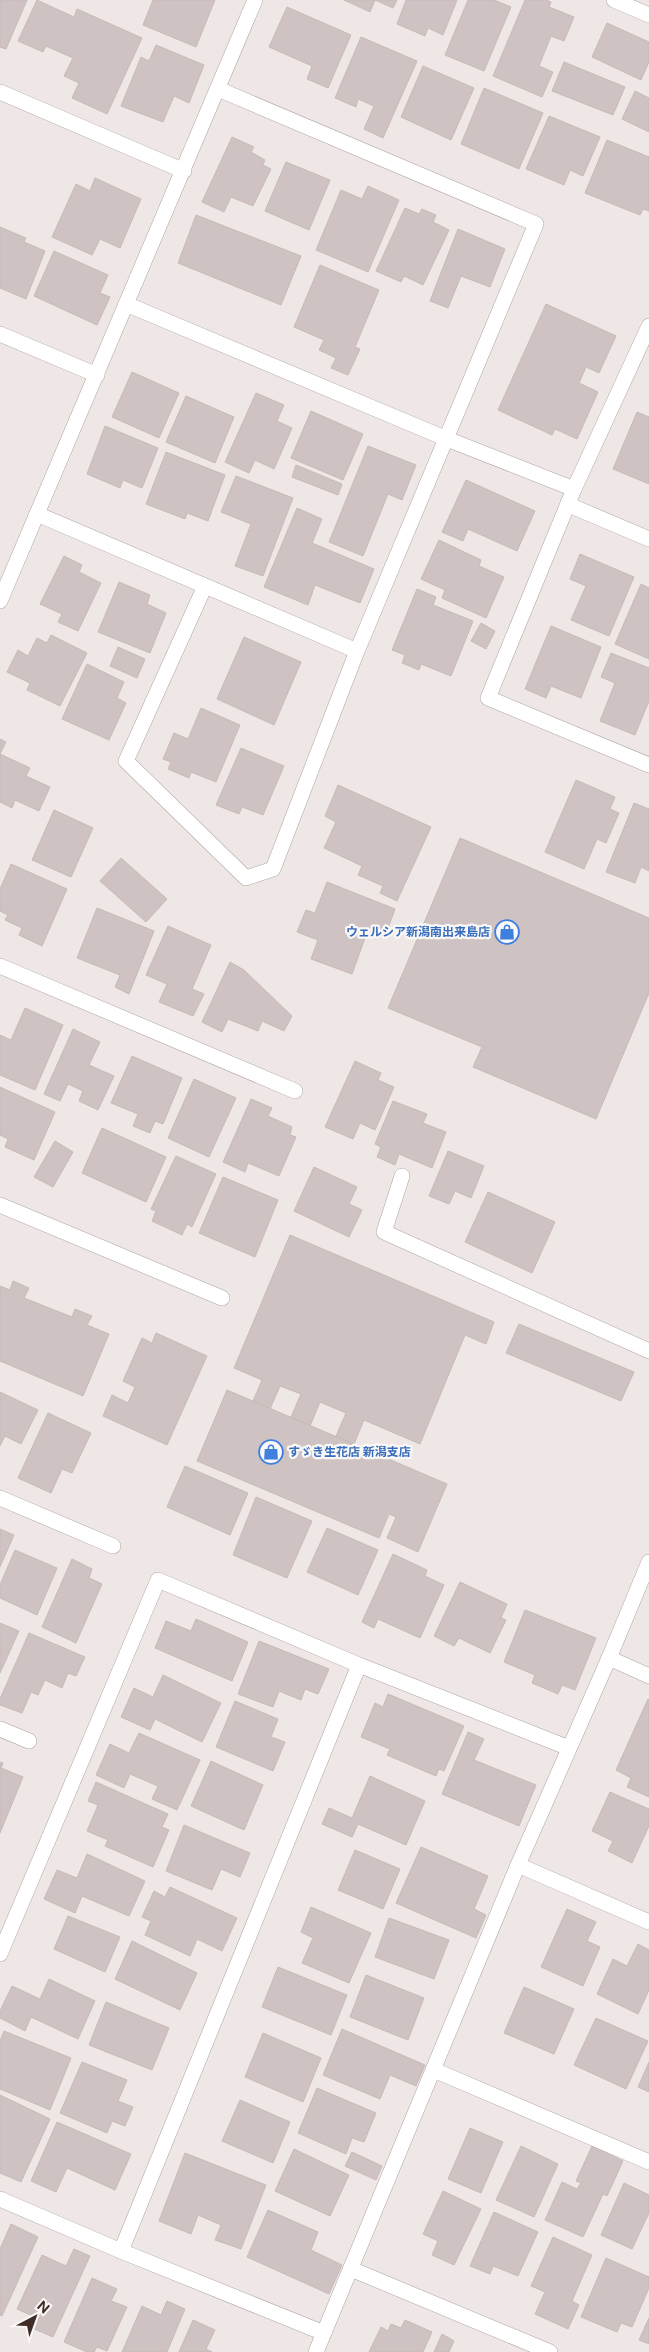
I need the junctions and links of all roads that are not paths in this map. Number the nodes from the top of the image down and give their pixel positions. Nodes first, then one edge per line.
1 (255, 0) edge
2 (614, 0) edge
3 (649, 15) edge
4 (218, 89) junction
5 (0, 92) edge
6 (184, 171) junction
7 (126, 304) junction
8 (649, 326) edge
9 (0, 334) edge
10 (97, 375) junction
11 (447, 439) junction
12 (574, 488) junction
13 (569, 505) junction
14 (37, 514) junction
15 (649, 539) edge
16 (205, 586) junction
17 (0, 601) edge
18 (357, 650) junction
19 (649, 765) edge
20 (0, 966) edge
21 (295, 1091) dead end
22 (402, 1176) dead end
23 (0, 1205) edge
24 (222, 1298) dead end
25 (649, 1351) edge
26 (0, 1498) edge
27 (113, 1546) dead end
28 (649, 1562) edge
29 (609, 1658) junction
30 (359, 1664) junction
31 (649, 1676) edge
32 (0, 1729) edge
33 (28, 1741) dead end
34 (569, 1748) junction
35 (518, 1865) junction
36 (649, 1922) edge
37 (0, 1954) edge
38 (434, 2070) junction
39 (649, 2162) edge
40 (0, 2199) edge
41 (120, 2251) junction
42 (351, 2269) junction
43 (324, 2333) junction
44 (316, 2352) edge
45 (550, 2352) edge

1 - 4 street
2 - 3 street
4 - 6 street
4 - 11 street
5 - 6 street
6 - 7 street
7 - 10 street
7 - 11 street
8 - 12 street
9 - 10 street
10 - 14 street
11 - 12 street
11 - 18 street
12 - 13 street
13 - 15 street
13 - 19 street
14 - 16 street
14 - 17 street
16 - 18 street
16 - 18 street
20 - 21 street
22 - 25 street
23 - 24 street
26 - 27 street
28 - 29 street
29 - 31 street
29 - 34 street
30 - 34 street
30 - 37 street
30 - 41 street
32 - 33 street
34 - 35 street
35 - 36 street
35 - 38 street
38 - 39 street
38 - 42 street
40 - 41 street
41 - 43 street
42 - 43 street
42 - 45 street
43 - 44 street

